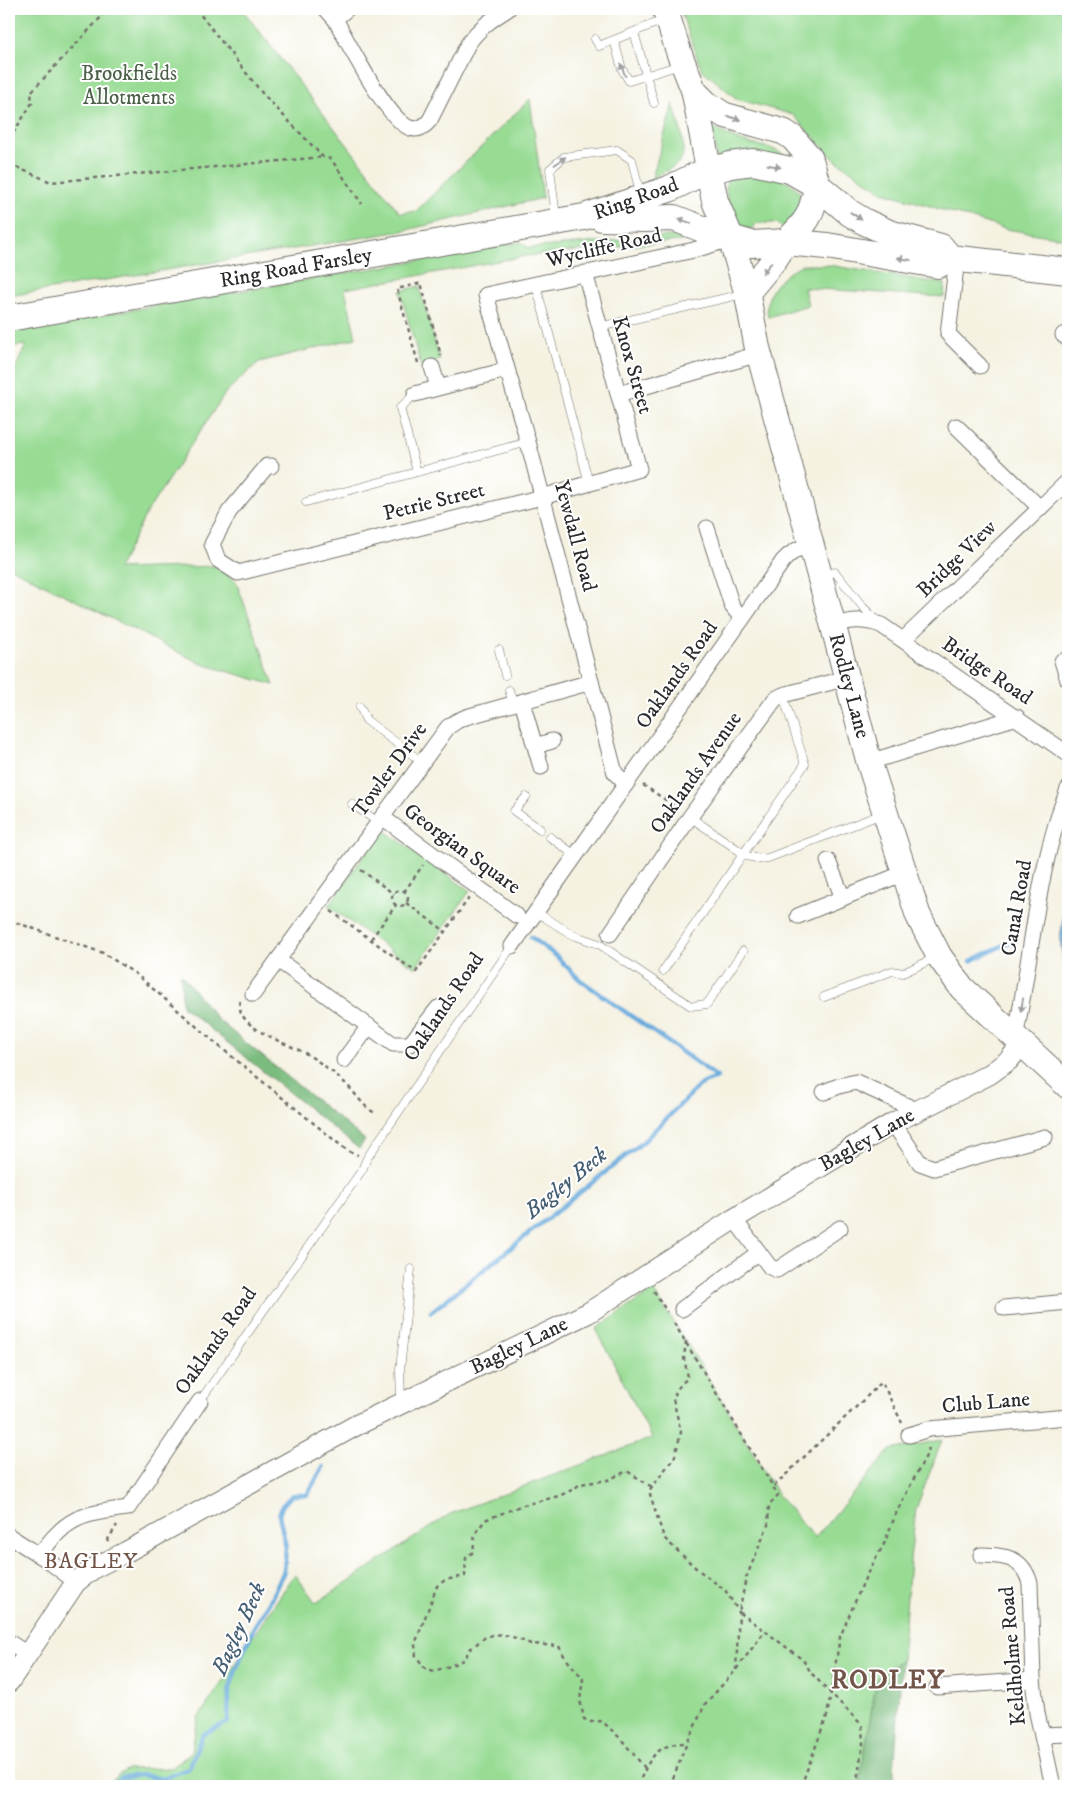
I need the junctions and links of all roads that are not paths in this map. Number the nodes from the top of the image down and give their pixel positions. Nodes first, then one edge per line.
1 (347, 9) edge
2 (508, 9) edge
3 (667, 13) edge
4 (331, 14) edge
5 (634, 32) junction
6 (595, 39) dead end
7 (614, 40) junction
8 (683, 64) junction
9 (646, 76) junction
10 (694, 91) junction
11 (654, 103) dead end
12 (709, 172) junction
13 (818, 186) junction
14 (642, 199) junction
15 (584, 217) junction
16 (556, 222) junction
17 (731, 239) junction
18 (786, 242) junction
19 (954, 258) junction
20 (1068, 271) edge
21 (585, 273) junction
22 (536, 285) junction
23 (747, 293) junction
24 (486, 295) joint
25 (9, 318) edge
26 (599, 327) junction
27 (759, 354) junction
28 (980, 366) dead end
29 (432, 367) dead end
30 (506, 370) junction
31 (432, 389) junction
32 (618, 394) junction
33 (956, 426) dead end
34 (528, 442) junction
35 (272, 466) dead end
36 (639, 469) joint
37 (417, 472) junction
38 (1068, 481) edge
39 (589, 483) junction
40 (542, 497) junction
41 (306, 502) dead end
42 (1040, 508) junction
43 (707, 528) dead end
44 (811, 544) junction
45 (820, 576) junction
46 (742, 619) junction
47 (833, 625) junction
48 (881, 625) junction
49 (903, 640) junction
50 (499, 650) dead end
51 (505, 675) dead end
52 (847, 678) junction
53 (591, 682) junction
54 (783, 695) junction
55 (515, 699) junction
56 (360, 707) dead end
57 (1017, 717) junction
58 (552, 741) dead end
59 (535, 746) junction
60 (1068, 754) edge
61 (422, 762) junction
62 (869, 762) junction
63 (541, 767) dead end
64 (629, 780) junction
65 (1068, 789) edge
66 (526, 797) dead end
67 (352, 804) dead end
68 (885, 813) junction
69 (690, 817) junction
70 (380, 820) junction
71 (540, 829) dead end
72 (550, 837) dead end
73 (743, 854) junction
74 (575, 855) junction
75 (828, 861) dead end
76 (904, 873) junction
77 (843, 898) junction
78 (536, 912) junction
79 (517, 916) dead end
80 (798, 916) dead end
81 (610, 934) dead end
82 (512, 946) joint
83 (743, 951) dead end
84 (939, 956) junction
85 (278, 960) junction
86 (663, 971) dead end
87 (253, 994) road end
88 (824, 997) dead end
89 (438, 1008) dead end
90 (369, 1026) junction
91 (1019, 1041) junction
92 (344, 1060) dead end
93 (1068, 1086) edge
94 (824, 1092) dead end
95 (916, 1110) junction
96 (893, 1123) junction
97 (1045, 1136) dead end
98 (734, 1220) junction
99 (840, 1228) dead end
100 (758, 1253) junction
101 (411, 1269) dead end
102 (1068, 1302) edge
103 (1004, 1308) dead end
104 (682, 1309) dead end
105 (200, 1401) joint
106 (402, 1403) junction
107 (1068, 1417) edge
108 (909, 1436) road end
109 (9, 1536) edge
110 (40, 1555) junction
111 (981, 1555) dead end
112 (76, 1582) junction
113 (9, 1642) edge
114 (27, 1654) junction
115 (1033, 1680) junction
116 (9, 1682) edge
117 (937, 1687) dead end
118 (1068, 1734) edge
119 (1042, 1735) junction
120 (1053, 1786) edge

1 - 4 street
2 - 4 street
3 - 5 lane
3 - 8 main road
5 - 7 lane
5 - 9 lane
6 - 7 lane
9 -> 7 lane
8 - 9 lane
8 - 10 main road
9 - 11 lane
10 - 12 main road
10 -> 13 main road
12 -> 13 highway
12 - 14 highway, Ring Road
12 - 17 highway
13 - 18 highway
13 -> 19 highway
14 - 15 highway, Ring Road
16 -> 14 lane
15 - 16 highway, Ring Road Farsley
17 -> 15 highway, Ring Road
16 - 25 highway, Ring Road Farsley
17 - 18 highway
17 - 21 street, Wycliffe Road
17 - 23 main road, Rodley Lane
19 -> 18 highway
18 -> 23 main road
19 - 20 highway
19 - 28 street
21 - 22 street, Wycliffe Road
21 - 26 street, Knox Street
22 - 24 street, Wycliffe Road
22 - 39 lane
23 - 26 lane
23 - 27 main road, Rodley Lane
24 - 30 street, Yewdall Road
26 - 32 street, Knox Street
27 - 32 street
27 - 44 main road, Rodley Lane
29 - 31 street
30 - 31 street
30 - 34 street, Yewdall Road
31 - 37 lane
32 - 36 street, Knox Street
33 - 42 street
34 - 37 lane
34 - 40 street, Yewdall Road
35 - 40 street, Petrie Street
36 - 39 street, Petrie Street
37 - 41 lane
38 - 42 street, Bridge View
39 - 40 street, Petrie Street
40 - 53 street, Yewdall Road
42 - 49 street, Bridge View
43 - 46 street
44 - 45 main road, Rodley Lane
44 - 46 street, Oaklands Road
45 - 47 main road, Rodley Lane
45 - 48 lane, Bridge Road
46 - 64 street, Oaklands Road
47 - 48 street, Bridge Road
47 - 52 main road, Rodley Lane
48 - 49 street, Bridge Road
49 - 57 street, Bridge Road
50 - 51 lane
52 - 54 street, Oaklands Avenue
52 - 62 main road, Rodley Lane
53 - 55 street, Towler Drive
53 - 64 street, Yewdall Road
54 - 69 street, Oaklands Avenue
54 - 73 lane
55 - 59 street
55 - 61 street, Towler Drive
56 - 61 lane
57 - 60 street, Bridge Road
57 - 62 street
58 - 59 street
59 - 63 street
61 - 70 street, Towler Drive
62 - 68 main road, Rodley Lane
64 - 74 street, Oaklands Road
65 -> 91 street, Canal Road
66 - 71 lane
67 - 70 lane
68 - 73 lane
68 - 76 main road, Rodley Lane
69 - 73 lane
69 - 81 street, Oaklands Avenue
70 - 79 street, Georgian Square
70 - 85 street, Towler Drive
72 - 74 lane
73 - 86 lane
74 - 78 street, Oaklands Road
75 - 77 street
76 - 77 street
76 - 84 main road, Rodley Lane
77 - 80 street
78 - 82 street, Oaklands Road
78 - 83 lane
82 - 105 lane, Oaklands Road
84 - 88 lane
84 - 91 main road, Rodley Lane
85 - 87 street, Towler Drive
85 - 90 street
89 - 90 street
90 - 92 street
91 - 93 main road, Rodley Lane
91 - 95 street, Bagley Lane
94 - 95 street
95 - 96 street, Bagley Lane
96 - 97 street
96 - 98 street, Bagley Lane
98 - 100 street
98 - 106 street, Bagley Lane
99 - 100 street
100 - 104 street
101 - 106 lane
102 - 103 street
105 - 110 street, Oaklands Road
106 - 112 street, Bagley Lane
107 - 108 street, Club Lane
109 - 110 street
110 - 112 street
111 - 115 street, Keldholme Road
112 - 114 street, Bagley Lane
113 - 114 street
114 - 116 street, Bagley Lane
115 - 117 street
115 - 119 street, Keldholme Road
118 - 119 street
119 - 120 street, Keldholme Road

